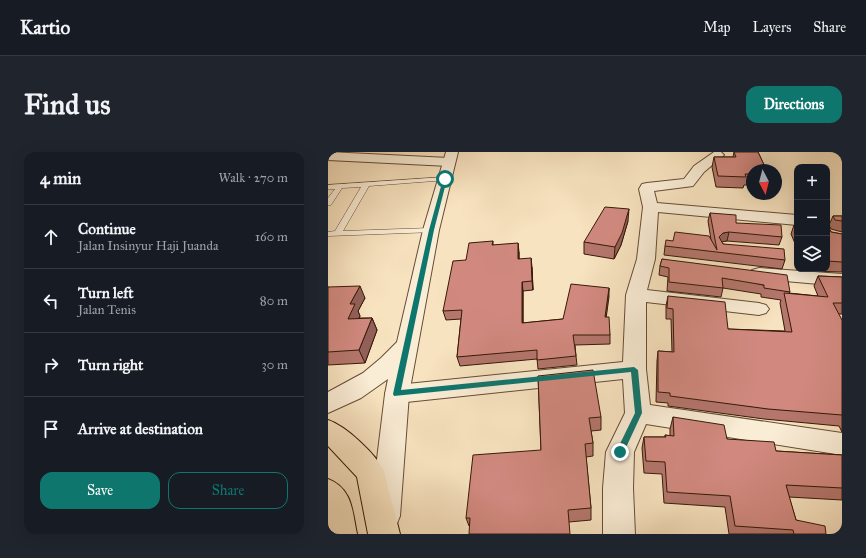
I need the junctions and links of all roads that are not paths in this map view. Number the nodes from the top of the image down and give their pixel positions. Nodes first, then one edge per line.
1 (718, 155) edge
2 (328, 156) edge
3 (451, 157) edge
4 (445, 179) junction
5 (366, 185) junction
6 (340, 186) junction
7 (328, 187) edge
8 (328, 203) edge
9 (651, 207) junction
10 (794, 220) edge
11 (432, 230) junction
12 (332, 234) edge
13 (748, 269) edge
14 (842, 280) edge
15 (636, 295) junction
16 (759, 309) dead end
17 (409, 342) junction
18 (634, 370) junction
19 (397, 394) junction
20 (328, 403) edge
21 (638, 413) junction
22 (328, 431) edge
23 (842, 444) edge
24 (328, 493) edge
25 (384, 532) edge
26 (341, 534) edge
27 (619, 534) edge

1 - 9 street
2 - 3 street
3 - 4 street
4 - 5 lane
4 - 11 street
5 - 6 lane
5 - 12 lane
6 - 7 lane
6 - 8 lane
9 - 10 street
9 - 15 street
11 - 12 lane
11 - 17 street
13 - 14 street
15 - 16 street
15 - 18 street
17 - 19 street
17 - 20 street
18 - 19 street
18 - 21 street
19 - 25 street
21 - 23 street
21 - 27 street
22 - 25 main road
24 - 26 main road

